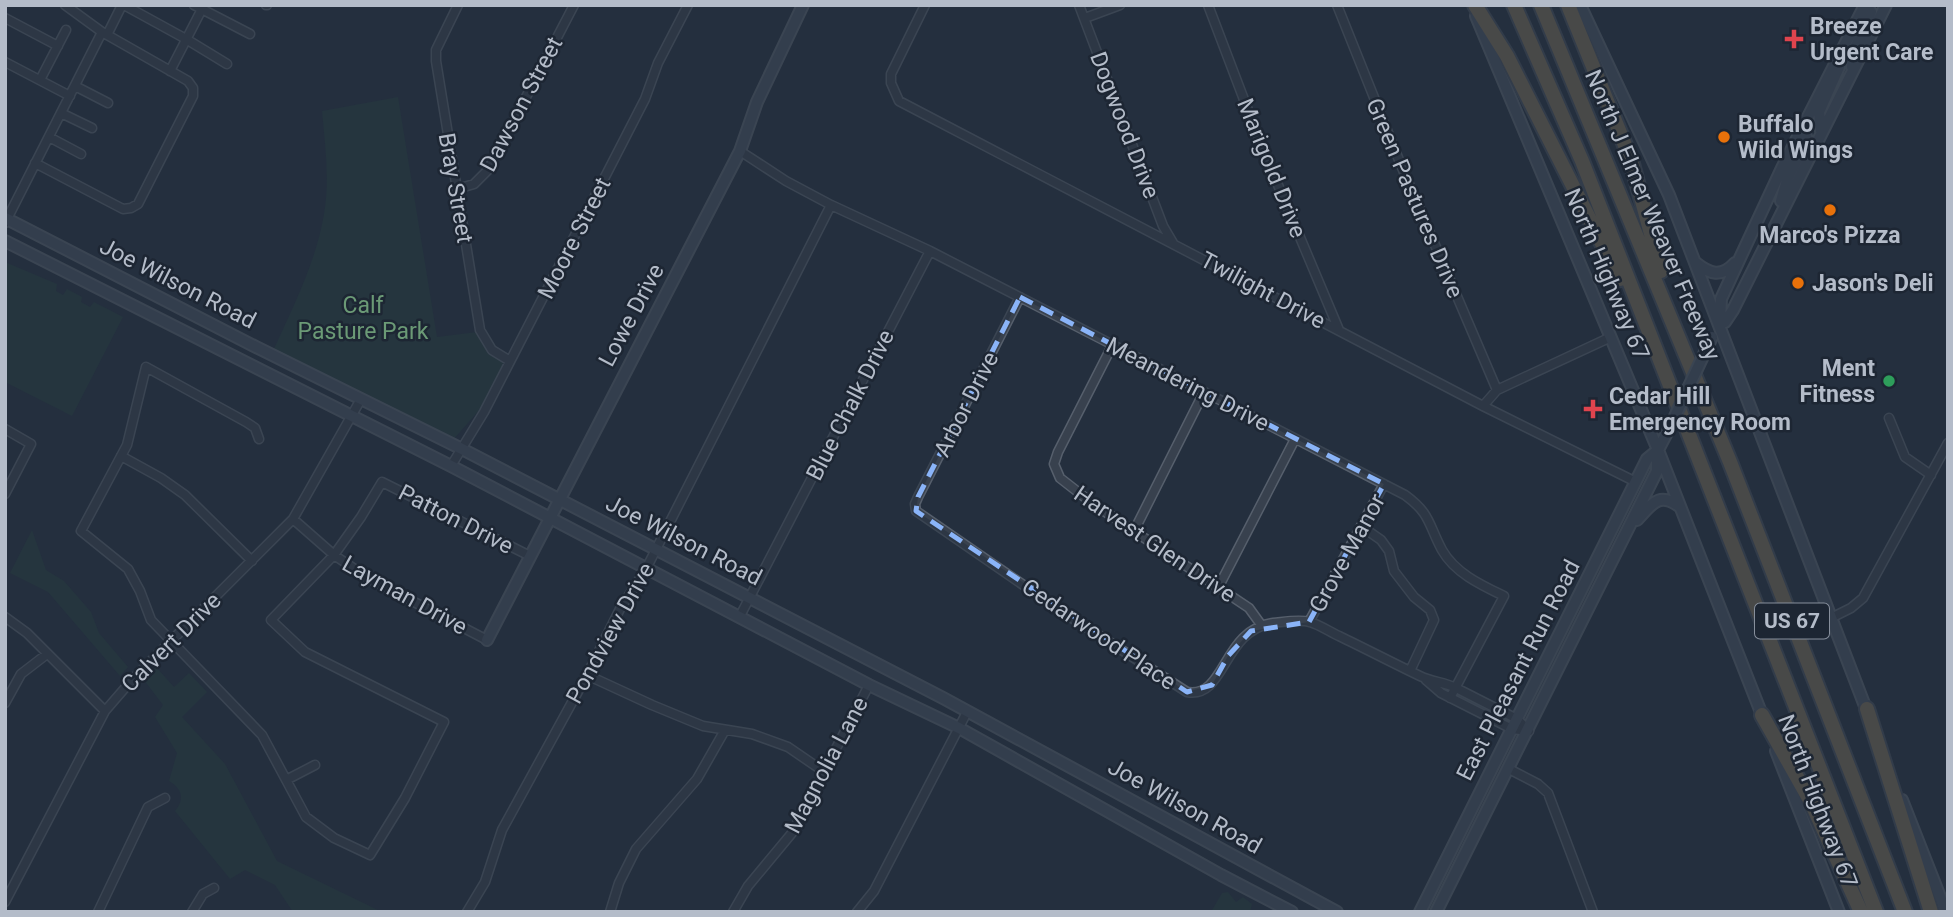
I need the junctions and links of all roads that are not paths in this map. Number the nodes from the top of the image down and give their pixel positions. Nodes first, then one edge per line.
1 (65, 5) edge
2 (123, 5) edge
3 (458, 5) edge
4 (574, 5) edge
5 (688, 5) edge
6 (925, 5) edge
7 (1079, 5) edge
8 (1120, 5) edge
9 (1208, 5) edge
10 (1337, 5) edge
11 (1473, 5) edge
12 (1514, 5) edge
13 (1541, 5) edge
14 (1568, 5) edge
15 (1580, 5) edge
16 (1886, 5) edge
17 (1865, 6) edge
18 (200, 7) edge
19 (799, 7) edge
20 (5, 18) edge
21 (1085, 19) junction
22 (66, 30) dead end
23 (104, 34) junction
24 (250, 34) dead end
25 (1848, 38) junction
26 (186, 39) junction
27 (58, 46) junction
28 (5, 62) edge
29 (227, 64) dead end
30 (170, 71) junction
31 (1851, 74) junction
32 (40, 80) junction
33 (75, 86) junction
34 (70, 96) junction
35 (108, 103) dead end
36 (61, 113) junction
37 (1803, 126) junction
38 (92, 128) dead end
39 (1821, 132) junction
40 (49, 137) junction
41 (740, 151) junction
42 (81, 154) dead end
43 (36, 163) junction
44 (457, 189) junction
45 (831, 205) junction
46 (6, 220) edge
47 (1774, 226) junction
48 (5, 241) edge
49 (1174, 243) junction
50 (930, 250) junction
51 (1740, 258) junction
52 (1695, 262) junction
53 (1020, 297) junction
54 (1719, 324) junction
55 (1339, 330) junction
56 (1677, 330) junction
57 (1611, 337) junction
58 (1112, 346) junction
59 (1660, 359) junction
60 (510, 361) junction
61 (1497, 390) junction
62 (1204, 392) junction
63 (361, 399) junction
64 (1483, 406) junction
65 (351, 417) junction
66 (1889, 418) dead end
67 (5, 429) edge
68 (259, 439) dead end
69 (1295, 439) junction
70 (1948, 443) edge
71 (460, 448) junction
72 (1658, 450) junction
73 (121, 456) junction
74 (451, 466) junction
75 (1931, 475) junction
76 (1636, 482) junction
77 (1384, 484) junction
78 (5, 494) edge
79 (559, 499) junction
80 (1680, 507) junction
81 (916, 511) joint
82 (550, 517) junction
83 (293, 519) junction
84 (1361, 526) junction
85 (1135, 529) junction
86 (1628, 530) junction
87 (655, 551) junction
88 (334, 555) junction
89 (530, 556) junction
90 (252, 561) junction
91 (646, 569) junction
92 (1219, 586) junction
93 (750, 598) junction
94 (740, 616) junction
95 (5, 617) edge
96 (1831, 618) junction
97 (1309, 622) junction
98 (1262, 626) junction
99 (487, 640) joint
100 (172, 641) junction
101 (47, 654) junction
102 (1410, 671) junction
103 (587, 674) junction
104 (1424, 678) junction
105 (869, 685) junction
106 (1456, 688) junction
107 (1450, 698) junction
108 (5, 703) edge
109 (1867, 709) junction
110 (105, 711) junction
111 (967, 712) junction
112 (1762, 715) junction
113 (1515, 724) junction
114 (959, 728) junction
115 (725, 730) junction
116 (1529, 731) junction
117 (315, 765) dead end
118 (1509, 769) junction
119 (823, 771) junction
120 (288, 779) junction
121 (165, 798) dead end
122 (214, 888) dead end
123 (5, 902) edge
124 (99, 912) edge
125 (192, 912) edge
126 (467, 912) edge
127 (610, 912) edge
128 (733, 912) edge
129 (857, 912) edge
130 (1292, 912) edge
131 (1336, 912) edge
132 (1420, 912) edge
133 (1436, 912) edge
134 (1593, 912) edge
135 (1839, 912) edge
136 (1861, 912) edge
137 (1876, 912) edge
138 (1905, 912) edge
139 (1931, 912) edge
140 (1946, 912) edge

1 - 23 street
2 - 23 street
2 - 26 street
3 - 44 street, Bray Street
4 - 44 street, Dawson Street
5 - 60 street, Moore Street
6 - 49 street, Twilight Drive
7 - 21 street, Dogwood Drive
8 - 21 street
9 - 55 street, Marigold Drive
10 - 61 street, Green Pastures Drive
11 - 57 main road, North Highway 67
11 - 59 highway
12 - 59 highway, North J Elmer Weaver Freeway / US 67
13 - 56 highway, North J Elmer Weaver Freeway / US 67
14 - 56 highway
15 - 52 main road
16 - 31 main road, East Pleasant Run Road
17 - 25 main road, East Pleasant Run Road
17 - 31 main road
18 - 24 street
18 - 26 street
19 - 41 main road, Lowe Drive
20 - 27 street
21 - 49 street, Dogwood Drive
22 - 27 street
23 - 30 street
23 - 33 street
25 - 37 main road, East Pleasant Run Road
25 - 39 main road
26 - 29 street
26 - 30 street
27 - 32 street
28 - 32 street
30 - 43 street
31 - 39 main road, East Pleasant Run Road
32 - 34 street
33 - 34 street
33 - 35 street
34 - 36 street
36 - 38 street
36 - 40 street
37 - 47 main road
37 - 51 main road, East Pleasant Run Road
39 - 47 main road, East Pleasant Run Road
40 - 42 street
40 - 43 street
41 - 45 street, Meandering Drive
41 - 79 main road, Lowe Drive
43 - 46 street
44 - 60 street, Bray Street
45 - 50 street, Meandering Drive
45 - 87 street, Pondview Drive
46 - 63 main road, Joe Wilson Road
47 - 54 main road, East Pleasant Run Road
48 - 65 main road, Joe Wilson Road
49 - 55 street, Twilight Drive
50 - 53 street, Meandering Drive
50 - 93 street, Blue Chalk Drive
51 - 52 main road
51 - 54 main road, East Pleasant Run Road
52 - 54 main road
53 - 58 street, Meandering Drive
53 - 81 street, Arbor Drive
54 - 72 main road, East Pleasant Run Road, bridge
54 - 96 main road
55 - 64 street, Twilight Drive
56 - 138 highway, North J Elmer Weaver Freeway / US 67
57 - 61 street
57 - 72 main road, North Highway 67
58 - 62 street, Meandering Drive
58 - 85 street, Harvest Glen Drive
59 - 137 highway, North J Elmer Weaver Freeway / US 67
60 - 71 street, Moore Street
61 - 64 street
62 - 69 street, Meandering Drive
62 - 85 street
63 - 65 street, Calvert Drive
63 - 71 main road, Joe Wilson Road
64 - 76 street, Twilight Drive
65 - 74 main road, Joe Wilson Road
65 - 83 street, Calvert Drive
66 - 75 street
67 - 78 street
68 - 73 street
69 - 77 street, Meandering Drive
69 - 92 street
70 - 75 street
71 - 74 street, Moore Street
71 - 79 main road, Joe Wilson Road
72 - 76 main road, East Pleasant Run Road
72 - 80 main road, North Highway 67
72 - 86 main road, East Pleasant Run Road
73 - 90 street
73 - 100 street
74 - 82 main road, Joe Wilson Road
75 - 96 street
76 - 113 main road, East Pleasant Run Road
77 - 84 street, Grove Manor
77 - 106 street, Meandering Drive
79 - 82 main road, Lowe Drive
79 - 87 main road, Joe Wilson Road
80 - 86 main road
80 - 112 main road, North Highway 67
81 - 98 street, Cedarwood Place
82 - 89 main road, Lowe Drive
82 - 91 main road, Joe Wilson Road
83 - 88 street, Layman Drive
83 - 90 street, Calvert Drive
84 - 97 street, Grove Manor
84 - 102 street
85 - 92 street, Harvest Glen Drive
86 - 116 main road, East Pleasant Run Road
87 - 91 street, Pondview Drive
87 - 93 main road, Joe Wilson Road
88 - 89 street, Patton Drive
88 - 99 street, Layman Drive
88 - 120 street
89 - 99 main road, Lowe Drive
90 - 100 street, Calvert Drive
91 - 94 main road, Joe Wilson Road
91 - 103 street, Pondview Drive
92 - 98 street, Harvest Glen Drive
93 - 94 street, Blue Chalk Drive
93 - 111 main road, Joe Wilson Road
94 - 105 main road, Joe Wilson Road
95 - 101 street
96 - 109 main road
97 - 98 street, Cedarwood Place
97 - 102 street, Cedarwood Place
100 - 110 street, Calvert Drive
100 - 120 street
101 - 108 street
101 - 110 street
102 - 104 street, Cedarwood Place
103 - 115 street
103 - 126 street, Pondview Drive
104 - 106 street, Cedarwood Place
104 - 107 street, Cedarwood Place
105 - 114 main road, Joe Wilson Road
105 - 119 street, Magnolia Lane
106 - 107 street, Meandering Drive
106 - 113 street, Cedarwood Place
107 - 113 street, Cedarwood Place
109 - 139 highway
109 - 140 main road
110 - 123 street, Calvert Drive
111 - 114 street
111 - 131 main road, Joe Wilson Road
112 - 135 main road, North Highway 67
112 - 136 highway
113 - 116 street
113 - 132 main road, East Pleasant Run Road
114 - 129 street
114 - 130 main road, Joe Wilson Road
115 - 119 street
115 - 127 street
116 - 118 main road, East Pleasant Run Road
117 - 120 street
118 - 133 main road, East Pleasant Run Road
118 - 134 street
119 - 128 street, Magnolia Lane
121 - 124 street
122 - 125 street

